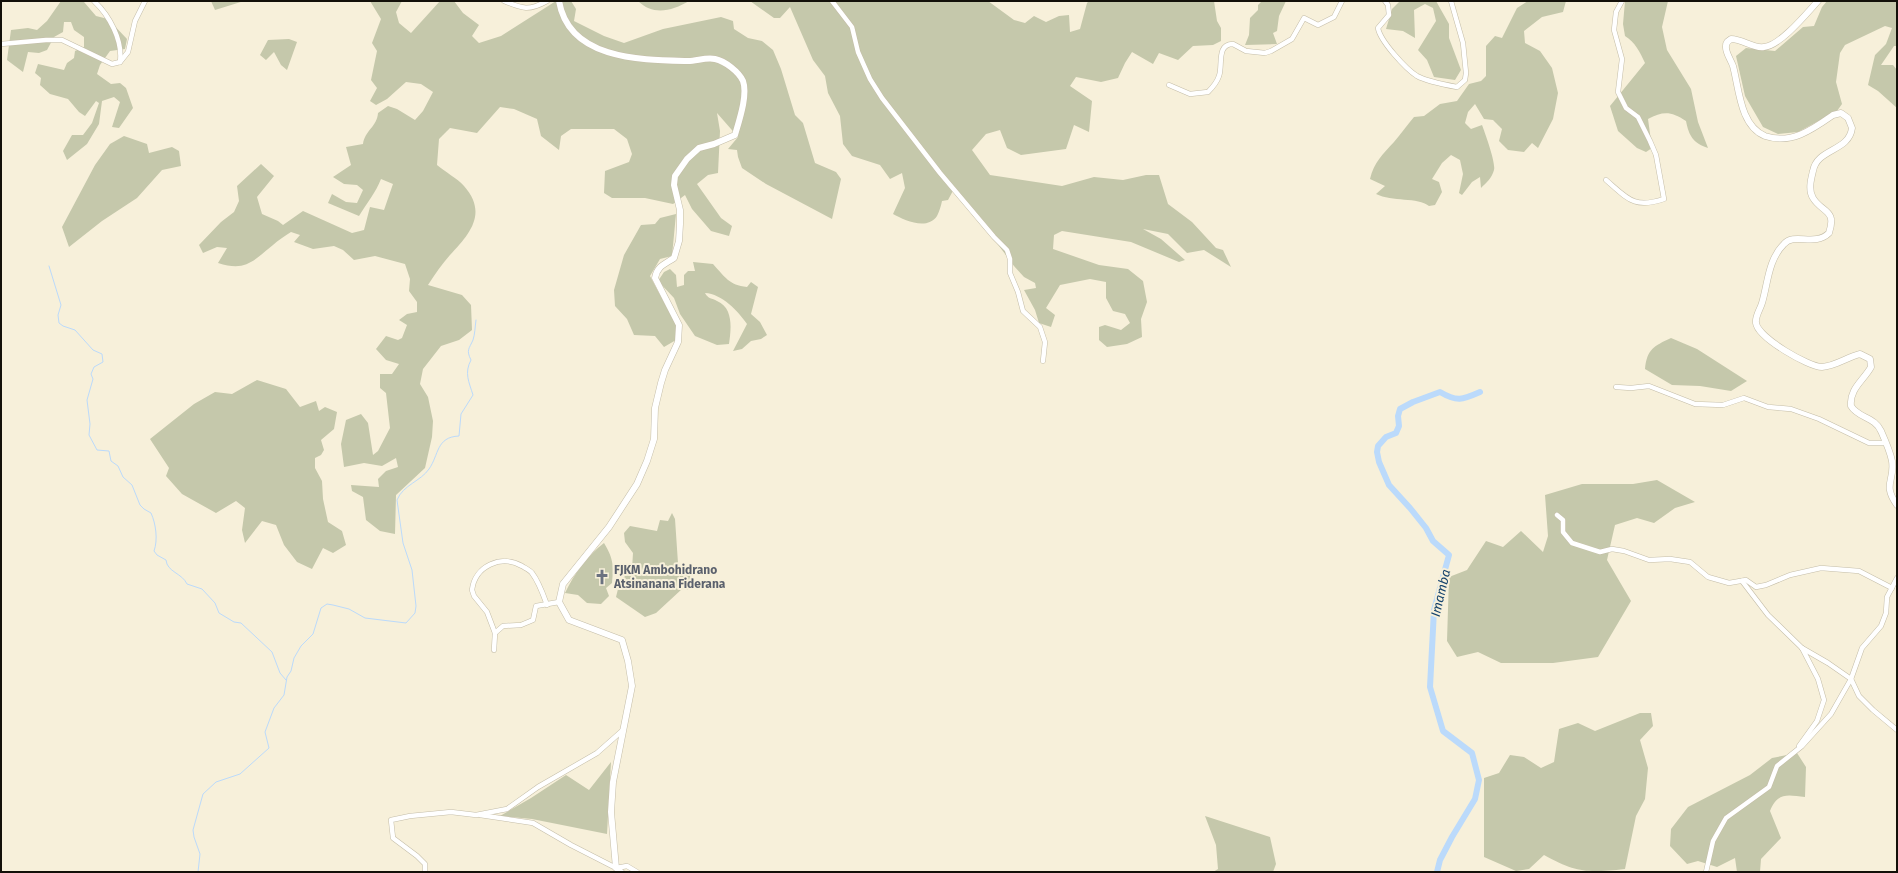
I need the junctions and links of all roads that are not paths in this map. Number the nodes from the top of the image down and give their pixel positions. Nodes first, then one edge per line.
1 (94, 1) edge
2 (145, 1) edge
3 (504, 1) edge
4 (547, 1) edge
5 (559, 1) edge
6 (832, 1) edge
7 (1342, 1) edge
8 (1385, 1) edge
9 (1451, 1) edge
10 (1622, 1) edge
11 (1818, 1) edge
12 (1, 44) edge
13 (120, 62) junction
14 (1169, 86) dead end
15 (1606, 180) dead end
16 (1043, 361) dead end
17 (1616, 387) dead end
18 (1885, 443) junction
19 (1897, 505) edge
20 (1557, 515) dead end
21 (1897, 578) edge
22 (1742, 581) junction
23 (1892, 588) junction
24 (559, 602) junction
25 (547, 604) junction
26 (495, 633) junction
27 (1802, 648) junction
28 (494, 650) dead end
29 (1850, 679) junction
30 (623, 730) junction
31 (1897, 730) edge
32 (1794, 752) junction
33 (476, 815) junction
34 (619, 870) edge
35 (426, 872) edge
36 (638, 872) edge
37 (1706, 872) edge

1 - 13 street
2 - 13 street
3 - 4 street
5 - 24 street
6 - 16 street
7 - 14 street
8 - 9 street
10 - 15 street
11 - 18 street
12 - 13 street
17 - 18 street
18 - 19 street
20 - 22 street
21 - 23 street
22 - 23 street
22 - 27 street
23 - 29 street
24 - 25 street
24 - 30 street
25 - 26 street
25 - 26 street
26 - 28 street
27 - 29 street
27 - 32 street
29 - 31 street
29 - 32 street
30 - 33 street
30 - 34 street
32 - 37 street
33 - 34 street
33 - 35 street
34 - 36 street

